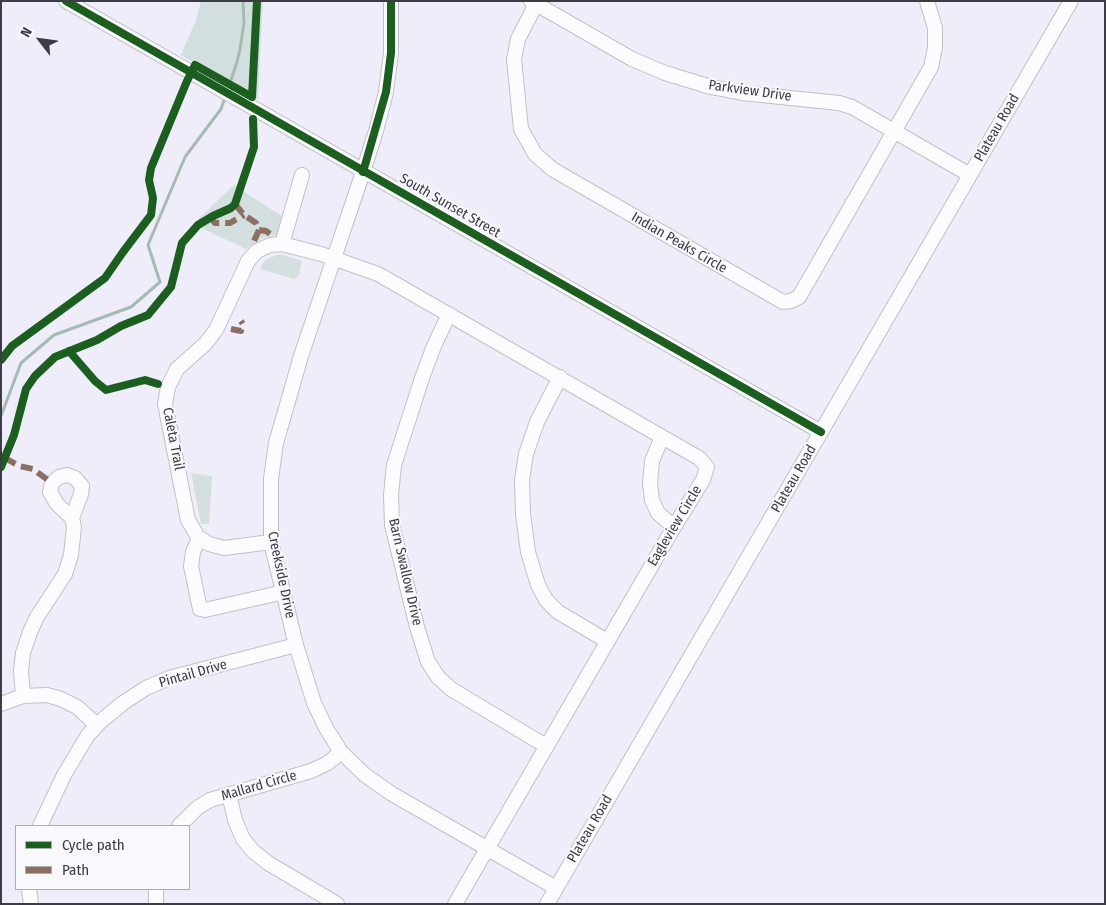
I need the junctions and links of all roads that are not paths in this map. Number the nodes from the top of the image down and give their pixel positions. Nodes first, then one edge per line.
1 (66, 1) edge
2 (391, 1) edge
3 (928, 1) edge
4 (1071, 1) edge
5 (533, 2) edge
6 (894, 131) junction
7 (363, 172) junction
8 (970, 175) junction
9 (302, 176) dead end
10 (282, 244) junction
11 (333, 257) junction
12 (449, 314) junction
13 (560, 377) junction
14 (822, 432) junction
15 (662, 437) junction
16 (72, 518) dead end
17 (674, 527) junction
18 (199, 538) junction
19 (271, 542) junction
20 (284, 592) junction
21 (607, 641) junction
22 (296, 645) junction
23 (23, 696) junction
24 (1, 704) edge
25 (97, 725) junction
26 (546, 746) junction
27 (341, 752) junction
28 (229, 794) junction
29 (40, 825) edge
30 (180, 825) edge
31 (488, 848) junction
32 (556, 888) junction
33 (29, 890) edge
34 (156, 890) edge
35 (32, 904) edge
36 (156, 904) edge
37 (337, 904) edge
38 (454, 904) edge
39 (546, 904) edge

1 - 7 street, South Sunset Street
2 - 7 street, Creekside Drive
3 - 6 street, Indian Peaks Circle
4 - 8 street, Plateau Road
5 - 6 street, Parkview Drive
5 - 6 street, Indian Peaks Circle
6 - 8 street, Parkview Drive
7 - 11 street, Creekside Drive
7 - 14 street, South Sunset Street
8 - 14 street, Plateau Road
9 - 10 street
10 - 11 street, Caleta Trail
10 - 18 street, Caleta Trail
11 - 12 street, Eagleview Circle
11 - 19 street, Creekside Drive
12 - 13 street, Eagleview Circle
12 - 26 street, Barn Swallow Drive
13 - 15 street, Eagleview Circle
13 - 21 street
14 - 32 street, Plateau Road
15 - 17 street
15 - 17 street, Eagleview Circle
16 - 23 street
17 - 21 street, Eagleview Circle
18 - 19 street
18 - 20 street
19 - 20 street, Creekside Drive
20 - 22 street, Creekside Drive
21 - 26 street, Eagleview Circle
22 - 25 street, Pintail Drive
22 - 27 street, Creekside Drive
23 - 24 street
23 - 25 street
25 - 29 street, Pintail Drive
26 - 31 street, Eagleview Circle
27 - 28 street, Mallard Circle
27 - 31 street, Creekside Drive
28 - 30 street, Mallard Circle
28 - 37 street
31 - 32 street, Creekside Drive
31 - 38 street, Eagleview Circle
32 - 39 street, Plateau Road
33 - 35 street
34 - 36 street

